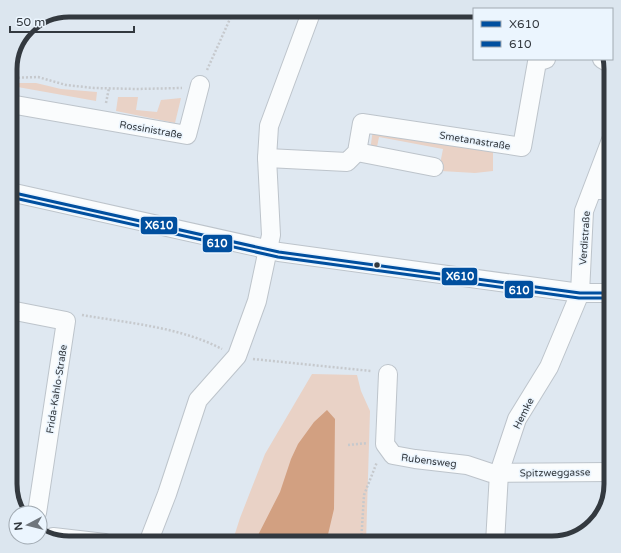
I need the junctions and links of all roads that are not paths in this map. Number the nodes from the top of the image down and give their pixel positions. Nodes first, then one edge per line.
1 (310, 17) edge
2 (543, 60) edge
3 (200, 85) road end
4 (17, 105) edge
5 (357, 152) junction
6 (267, 158) junction
7 (604, 159) edge
8 (434, 167) dead end
9 (593, 190) junction
10 (604, 190) edge
11 (17, 194) edge
12 (268, 250) junction
13 (580, 292) junction
14 (604, 293) edge
15 (17, 311) edge
16 (388, 374) road end
17 (604, 472) edge
18 (499, 473) junction
19 (38, 505) edge
20 (151, 536) edge
21 (496, 536) edge

1 - 6 street
2 - 5 street, Smetanastraße
3 - 4 street, Rossinistraße
5 - 6 street
5 - 8 street
6 - 12 street
7 - 9 street, Verdistraße
9 - 10 street
9 - 13 street, Verdistraße
11 - 12 street
12 - 13 street
12 - 20 street
13 - 14 street
13 - 18 street, Hemke
15 - 19 street, Frida-Kahlo-Straße
16 - 18 street, Rubensweg
17 - 18 street, Spitzweggasse
18 - 21 street, Hemke

